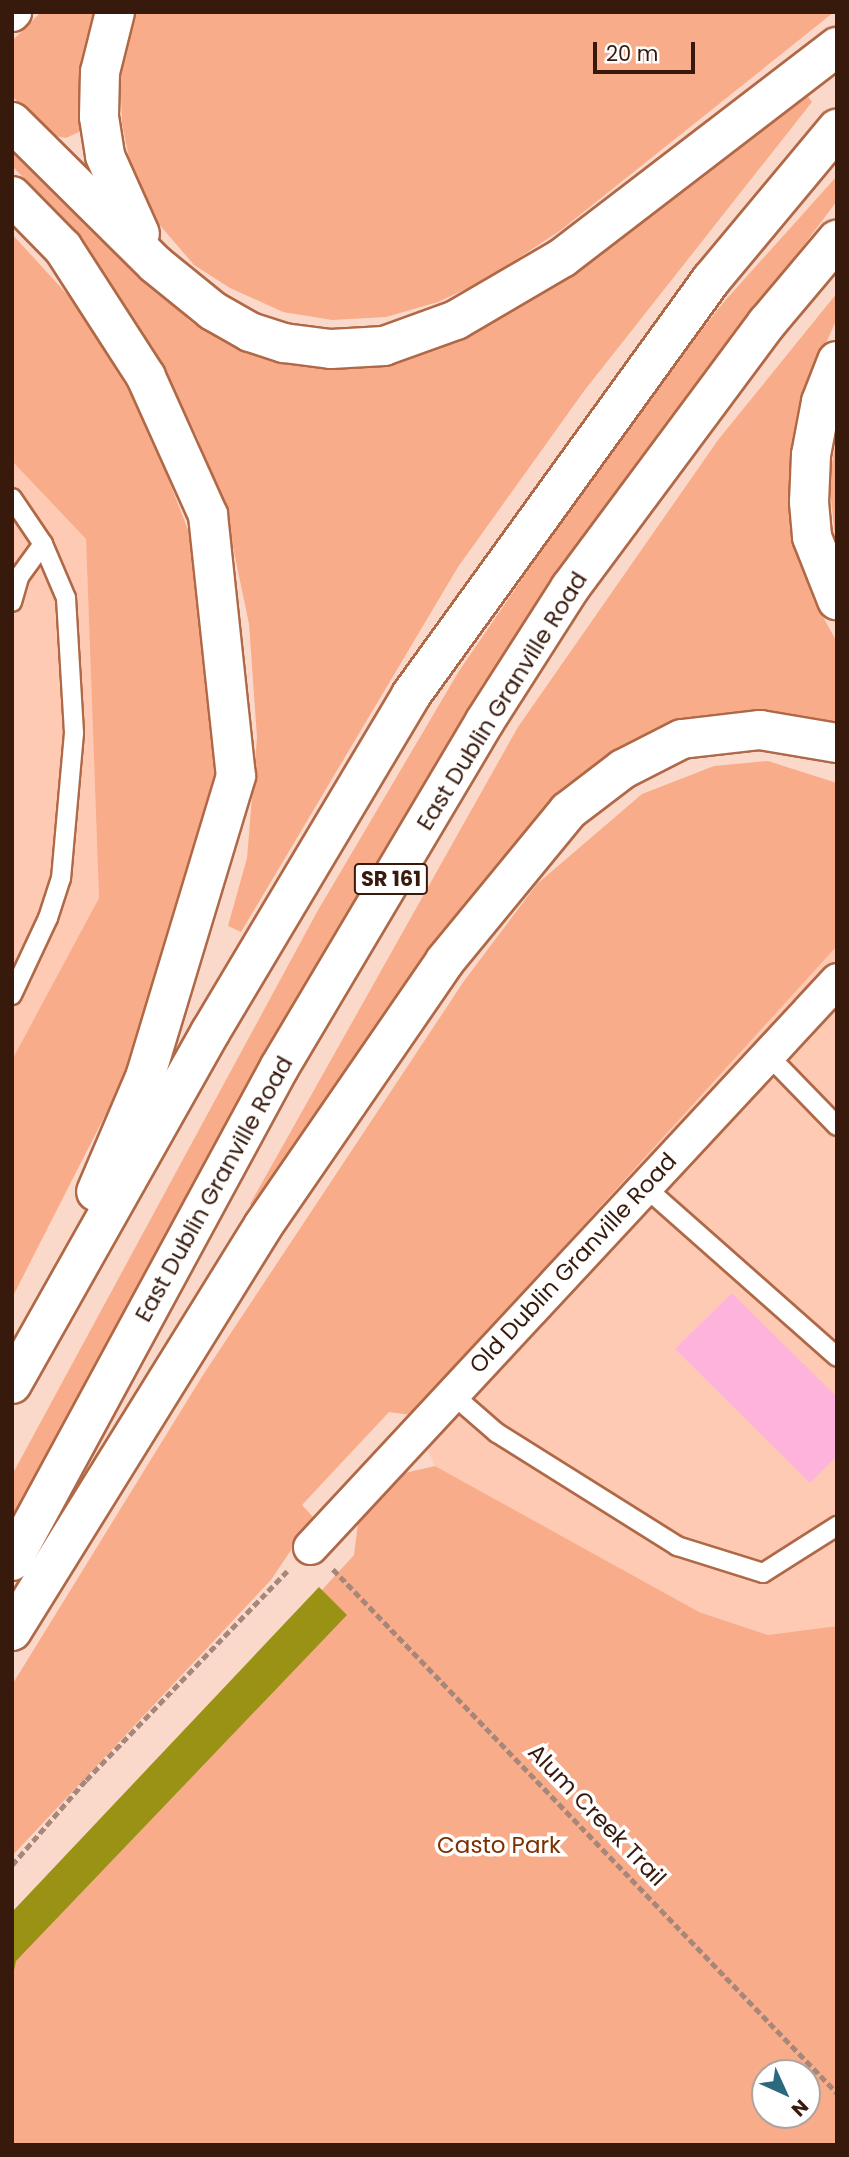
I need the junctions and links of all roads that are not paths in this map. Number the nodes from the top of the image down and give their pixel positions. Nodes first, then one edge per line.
1 (115, 12) edge
2 (837, 47) edge
3 (12, 122) edge
4 (837, 129) edge
5 (12, 196) edge
6 (837, 240) edge
7 (155, 264) junction
8 (837, 361) edge
9 (12, 498) edge
10 (43, 544) junction
11 (837, 600) edge
12 (12, 602) edge
13 (837, 743) edge
14 (837, 980) edge
15 (12, 995) edge
16 (768, 1055) junction
17 (837, 1126) edge
18 (645, 1187) junction
19 (837, 1357) edge
20 (16, 1378) edge
21 (451, 1393) junction
22 (837, 1526) edge
23 (319, 1555) road end
24 (12, 1561) edge
25 (12, 1631) edge

1 - 7 main road
2 - 7 main road
3 - 7 main road
4 - 20 main road
5 - 20 main road
6 - 24 main road, East Dublin Granville Road / SR 161
8 - 11 main road
9 - 10 lane
10 - 12 lane
10 - 15 lane
13 - 25 main road
14 - 16 street, Old Dublin Granville Road
16 - 17 lane
16 - 18 street, Old Dublin Granville Road
18 - 19 lane
18 - 21 street, Old Dublin Granville Road
21 - 22 lane
21 - 23 street, Old Dublin Granville Road

